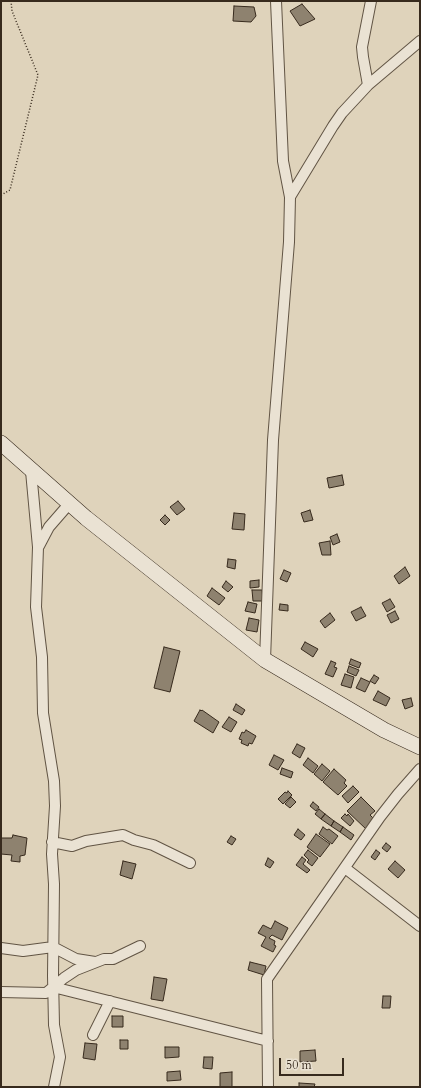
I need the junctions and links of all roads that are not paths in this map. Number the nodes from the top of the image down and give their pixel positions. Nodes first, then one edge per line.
1 (276, 1) edge
2 (372, 1) edge
3 (420, 41) edge
4 (368, 85) junction
5 (290, 198) junction
6 (1, 443) edge
7 (31, 471) junction
8 (68, 504) junction
9 (38, 547) junction
10 (265, 660) junction
11 (420, 747) edge
12 (420, 769) edge
13 (52, 842) junction
14 (190, 863) dead end
15 (345, 868) junction
16 (420, 926) edge
17 (53, 946) junction
18 (140, 946) dead end
19 (1, 948) edge
20 (95, 962) junction
21 (53, 987) junction
22 (1, 992) edge
23 (110, 1001) junction
24 (93, 1034) dead end
25 (268, 1040) junction
26 (54, 1087) edge
27 (268, 1087) edge

1 - 5 street
2 - 4 street
3 - 4 street
4 - 5 street
5 - 10 street
6 - 7 street
7 - 8 street
7 - 9 street
8 - 9 street
8 - 10 street
9 - 13 street
10 - 11 street
12 - 15 street
13 - 14 street
13 - 17 street
15 - 16 street
15 - 25 street
17 - 19 street
17 - 20 street
17 - 21 street
18 - 20 street
20 - 21 street
21 - 22 street
21 - 23 street
21 - 26 street
23 - 24 street
23 - 25 street
25 - 27 street

